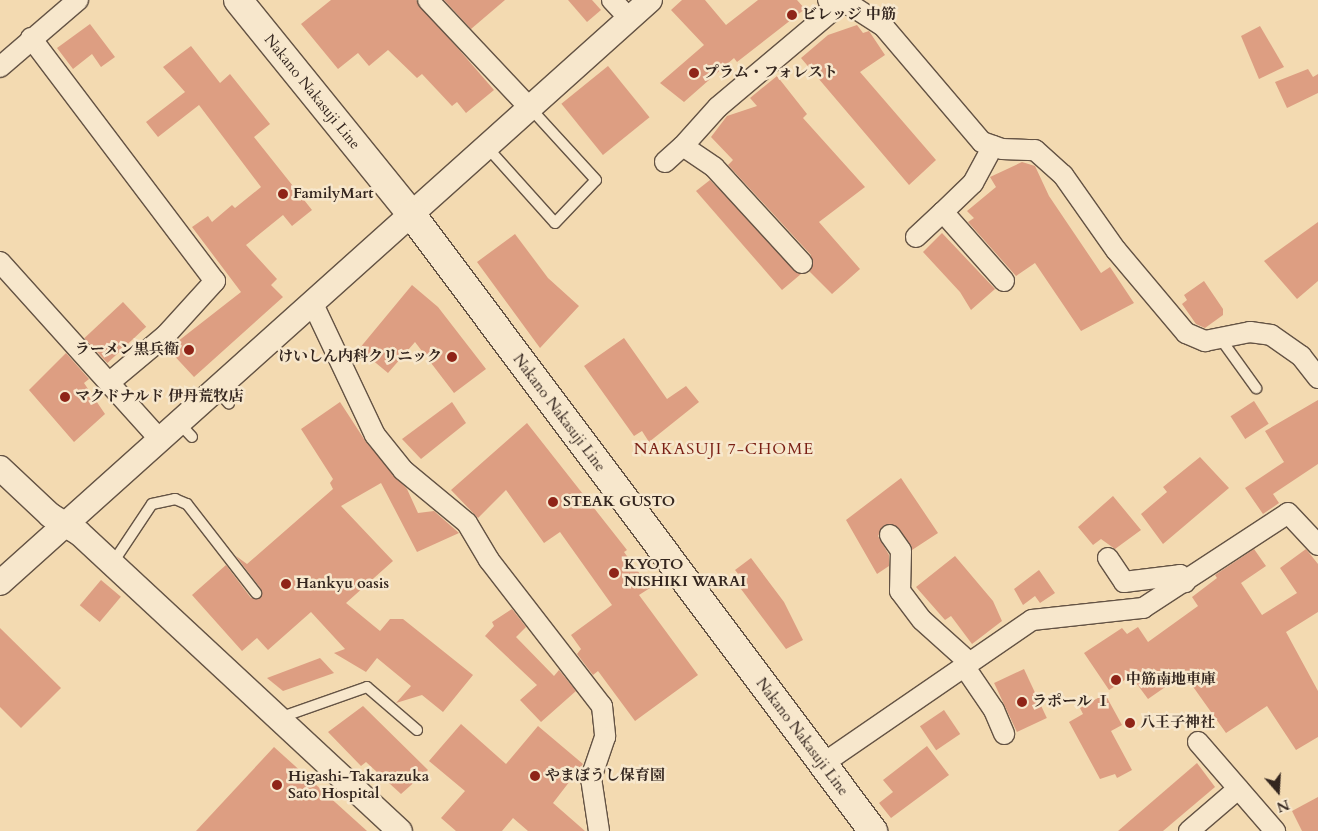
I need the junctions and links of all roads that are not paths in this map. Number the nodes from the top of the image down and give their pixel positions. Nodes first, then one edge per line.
1 (78, 0) edge
2 (238, 0) edge
3 (428, 0) edge
4 (612, 0) edge
5 (650, 0) edge
6 (833, 3) edge
7 (630, 19) junction
8 (31, 38) junction
9 (0, 67) edge
10 (529, 107) junction
11 (486, 146) junction
12 (683, 146) junction
13 (993, 146) junction
14 (665, 162) dead end
15 (943, 212) junction
16 (411, 214) junction
17 (916, 237) dead end
18 (798, 250) dead end
19 (0, 262) edge
20 (1004, 280) dead end
21 (313, 304) junction
22 (1220, 338) junction
23 (1318, 378) edge
24 (110, 382) junction
25 (1256, 388) dead end
26 (160, 440) junction
27 (0, 468) edge
28 (67, 522) junction
29 (890, 535) dead end
30 (1318, 545) edge
31 (1108, 558) dead end
32 (112, 564) junction
33 (1185, 582) junction
34 (0, 583) edge
35 (256, 594) dead end
36 (967, 665) junction
37 (278, 718) junction
38 (417, 730) dead end
39 (1004, 734) dead end
40 (1198, 742) dead end
41 (821, 765) junction
42 (1238, 789) junction
43 (400, 831) edge
44 (599, 831) edge
45 (874, 831) edge
46 (1189, 831) edge
47 (1275, 831) edge

1 - 8 street
2 - 16 main road, Nakano Nakasuji Line
3 - 10 street
4 - 7 street
5 - 7 street
6 - 12 street
6 - 13 street
7 - 10 street
8 - 9 street
8 - 24 street
10 - 11 street
10 - 11 lane
11 - 16 street
12 - 14 street
12 - 18 street
13 - 15 street
13 - 22 street
15 - 17 street
15 - 20 street
16 - 21 street
16 - 41 main road, Nakano Nakasuji Line
19 - 24 street
21 - 26 street
21 - 44 street
22 - 23 street
22 - 25 lane
24 - 26 street
26 - 28 street
27 - 28 street
28 - 32 street
28 - 34 street
29 - 36 street
30 - 33 street
31 - 33 street
32 - 35 lane
32 - 37 street
33 - 36 street
36 - 39 street
36 - 41 street
37 - 38 lane
37 - 43 street
40 - 42 street
41 - 45 main road, Nakano Nakasuji Line
42 - 46 street
42 - 47 street

